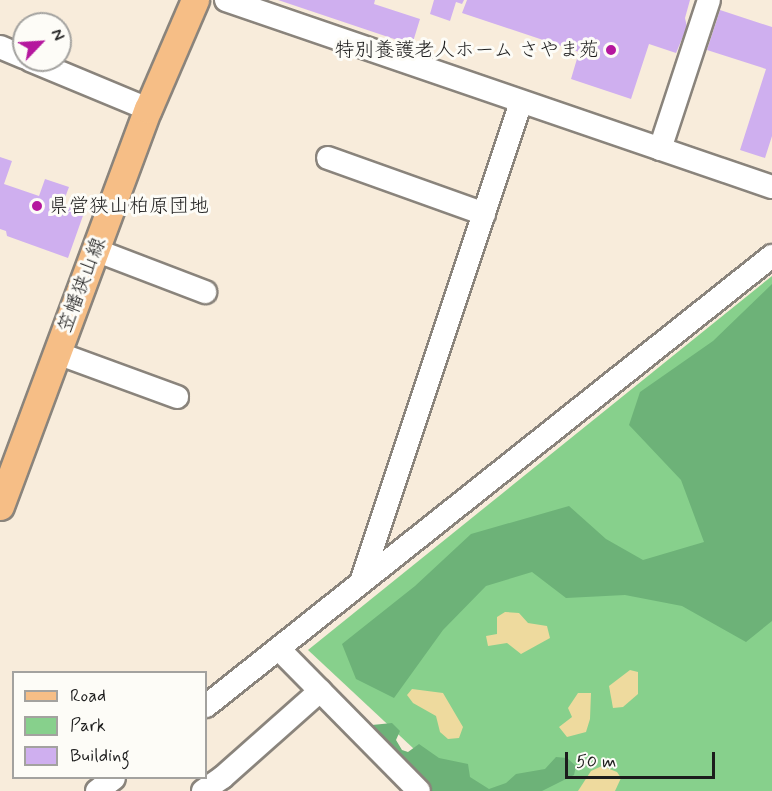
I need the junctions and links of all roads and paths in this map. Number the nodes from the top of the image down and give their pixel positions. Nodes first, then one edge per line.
1 (195, 0) edge
2 (226, 0) edge
3 (709, 0) edge
4 (58, 72) edge
5 (521, 102) junction
6 (148, 110) junction
7 (660, 149) junction
8 (328, 158) dead end
9 (772, 187) edge
10 (484, 214) junction
11 (95, 250) junction
12 (772, 256) edge
13 (205, 292) dead end
14 (57, 353) junction
15 (177, 397) dead end
16 (0, 506) edge
17 (362, 579) junction
18 (279, 649) junction
19 (320, 691) junction
20 (207, 705) edge
21 (112, 779) edge
22 (97, 791) edge
23 (203, 791) edge
24 (419, 791) edge

1 - 6 main road, 笠幡狭山線
2 - 5 street
3 - 7 street
4 - 6 street
5 - 7 street
5 - 10 street
6 - 11 main road, 笠幡狭山線
7 - 9 street
8 - 10 street
10 - 17 street
11 - 13 street
11 - 14 main road, 笠幡狭山線
12 - 17 street
14 - 15 street
14 - 16 main road, 笠幡狭山線
17 - 18 street
18 - 19 street
18 - 20 street
19 - 23 street
19 - 24 street
21 - 22 street

